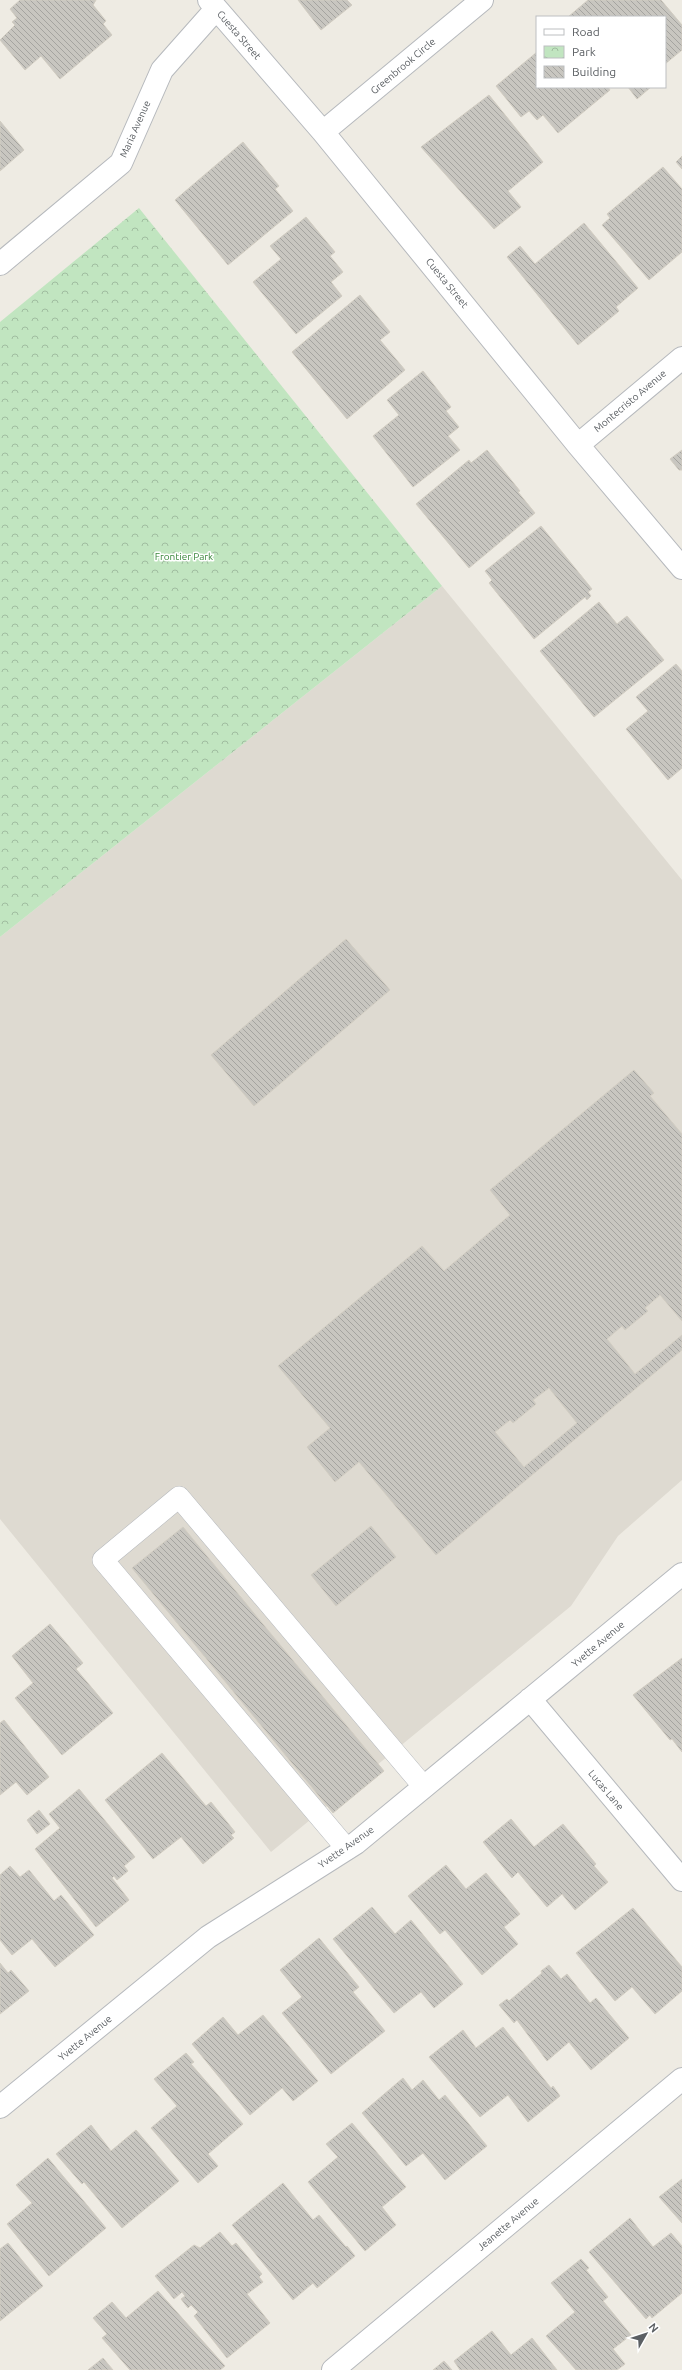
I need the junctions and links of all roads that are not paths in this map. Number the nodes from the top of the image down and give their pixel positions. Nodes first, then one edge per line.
1 (482, 0) edge
2 (213, 5) edge
3 (324, 132) junction
4 (0, 264) edge
5 (682, 358) edge
6 (578, 445) junction
7 (682, 568) edge
8 (682, 1574) edge
9 (530, 1699) junction
10 (424, 1787) junction
11 (347, 1849) junction
12 (682, 1880) edge
13 (682, 2079) edge
14 (0, 2107) edge
15 (333, 2370) edge

1 - 3 street, Greenbrook Circle
2 - 3 street, Cuesta Street
2 - 4 street, Maria Avenue
3 - 6 street, Cuesta Street
5 - 6 street, Montecristo Avenue
6 - 7 street, Cuesta Street
8 - 9 street, Yvette Avenue
9 - 10 street, Yvette Avenue
9 - 12 street, Lucas Lane
10 - 11 street, Yvette Avenue
10 - 11 lane
11 - 14 street, Yvette Avenue
13 - 15 street, Jeanette Avenue

